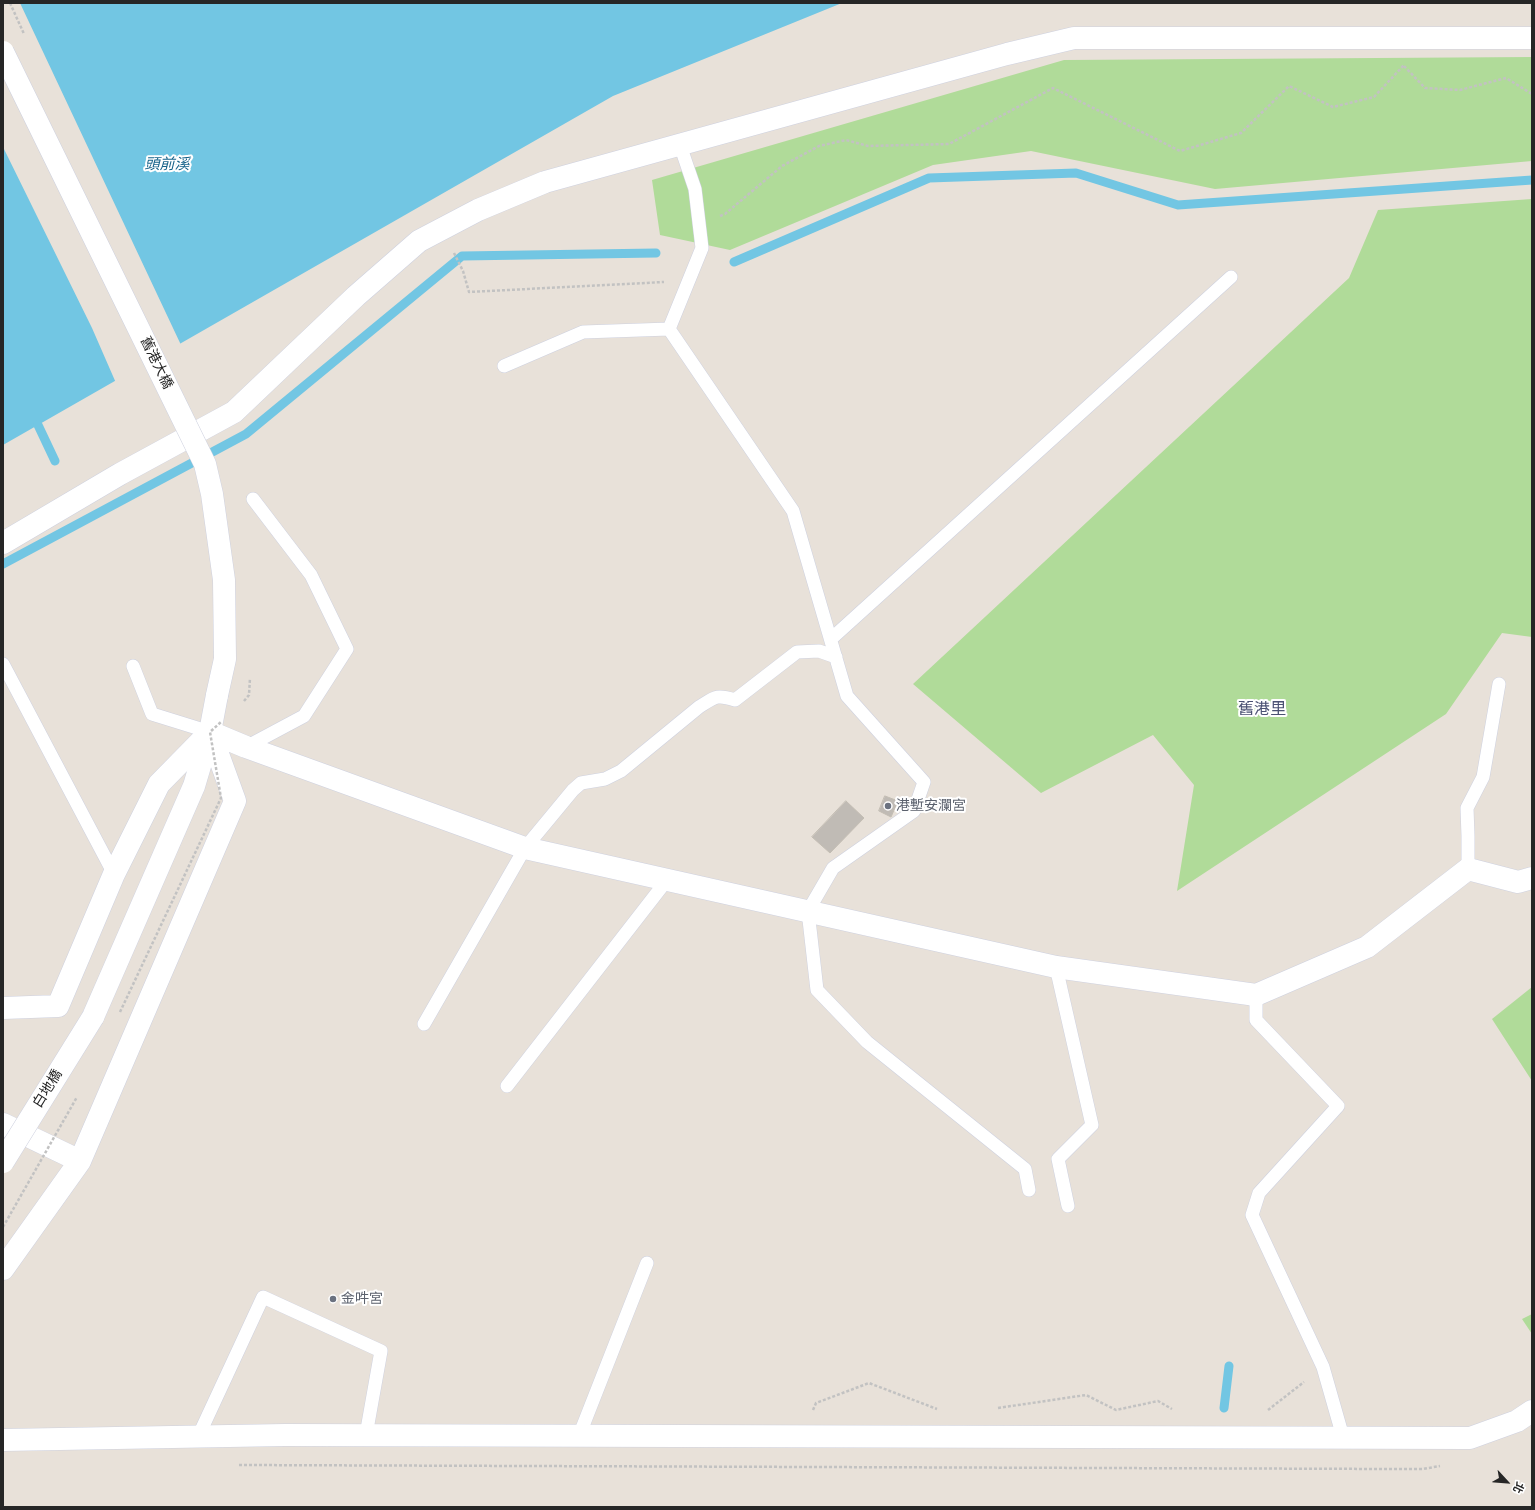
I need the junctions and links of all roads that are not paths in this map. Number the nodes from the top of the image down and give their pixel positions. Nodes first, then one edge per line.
1 (1532, 38) edge
2 (3, 52) edge
3 (680, 145) junction
4 (1231, 277) dead end
5 (669, 329) junction
6 (504, 366) dead end
7 (253, 500) dead end
8 (3, 543) edge
9 (830, 639) junction
10 (836, 657) junction
11 (3, 664) edge
12 (133, 666) dead end
13 (1499, 684) dead end
14 (215, 726) junction
15 (246, 748) junction
16 (525, 848) junction
17 (1468, 869) junction
18 (114, 874) junction
19 (1532, 878) edge
20 (667, 880) junction
21 (808, 911) junction
22 (1056, 967) junction
23 (1256, 995) junction
24 (3, 1008) edge
25 (424, 1024) dead end
26 (507, 1086) dead end
27 (3, 1124) edge
28 (80, 1161) junction
29 (3, 1162) edge
30 (1029, 1190) dead end
31 (1068, 1206) dead end
32 (647, 1263) dead end
33 (3, 1269) edge
34 (1532, 1411) edge
35 (366, 1435) junction
36 (579, 1436) junction
37 (198, 1437) junction
38 (1343, 1437) junction
39 (3, 1440) edge

1 - 3 street
2 - 14 street, 舊港大橋, bridge
3 - 5 lane
3 - 8 street
4 - 9 lane
5 - 6 lane
5 - 9 lane
7 - 15 lane
9 - 10 lane
10 - 16 lane
10 - 21 lane
11 - 18 lane
12 - 14 lane
13 - 17 lane
14 - 15 street
14 - 18 street
14 - 28 street
14 - 29 street, 白地橋, bridge
15 - 16 street
16 - 20 street
16 - 25 lane
17 - 19 street
17 - 23 street
18 - 24 street
20 - 21 street
20 - 26 lane
21 - 22 street
21 - 30 lane
22 - 23 street
22 - 31 lane
23 - 38 lane
27 - 28 street
28 - 33 street
32 - 36 lane
34 - 38 street
35 - 36 street
35 - 37 street
35 - 37 lane
36 - 38 street
37 - 39 street

